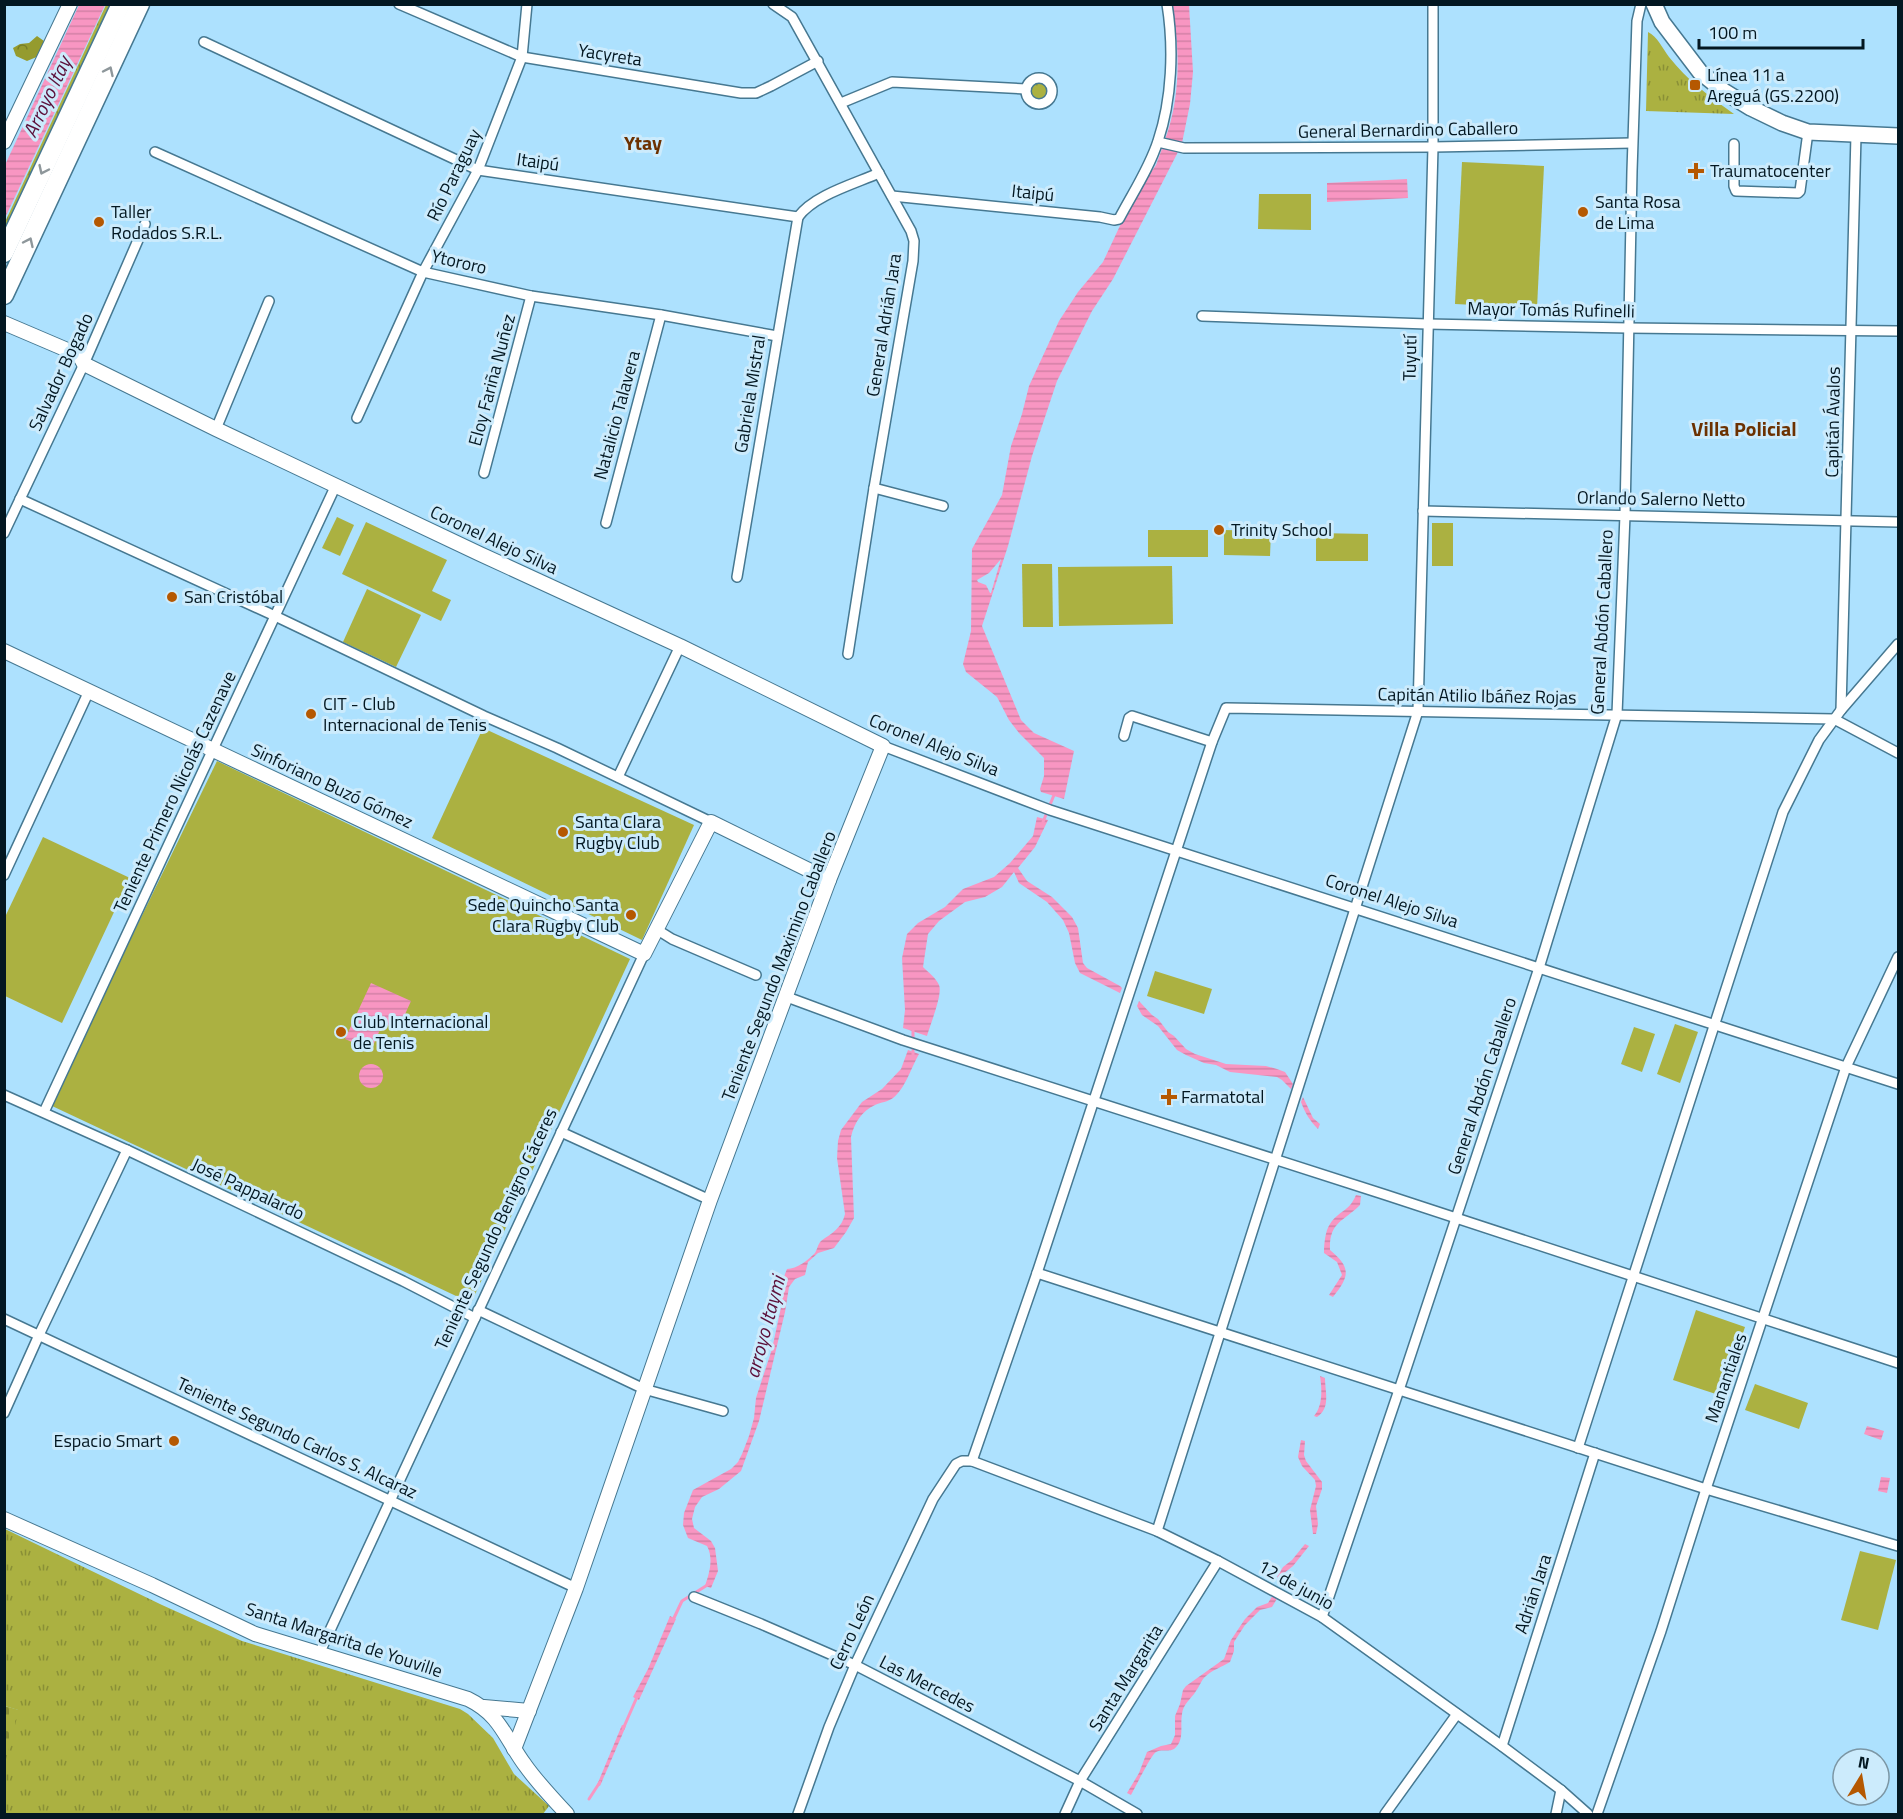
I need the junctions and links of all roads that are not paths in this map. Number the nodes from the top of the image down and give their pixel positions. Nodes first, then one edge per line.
1 (70, 4) edge
2 (121, 4) edge
3 (140, 4) edge
4 (527, 4) edge
5 (773, 4) edge
6 (790, 4) edge
7 (1167, 4) edge
8 (1433, 4) edge
9 (1641, 4) edge
10 (1654, 4) edge
11 (405, 6) edge
12 (792, 17) junction
13 (204, 42) dead end
14 (522, 57) junction
15 (818, 61) junction
16 (1026, 89) dead end
17 (841, 103) junction
18 (1808, 132) junction
19 (1856, 135) junction
20 (1899, 136) edge
21 (4, 142) edge
22 (1159, 143) junction
23 (1632, 143) junction
24 (1734, 144) dead end
25 (1433, 147) junction
26 (155, 152) dead end
27 (478, 170) junction
28 (879, 173) junction
29 (891, 196) junction
30 (798, 217) junction
31 (145, 224) dead end
32 (4, 253) edge
33 (423, 272) junction
34 (4, 295) edge
35 (531, 296) junction
36 (269, 301) dead end
37 (661, 315) junction
38 (1202, 316) dead end
39 (4, 323) edge
40 (1427, 324) junction
41 (1628, 328) junction
42 (1852, 330) junction
43 (1899, 330) edge
44 (777, 336) junction
45 (84, 364) junction
46 (357, 418) dead end
47 (216, 429) junction
48 (484, 473) dead end
49 (336, 485) junction
50 (874, 488) junction
51 (20, 499) junction
52 (943, 506) dead end
53 (1423, 511) junction
54 (1625, 514) junction
55 (1847, 521) junction
56 (1899, 522) edge
57 (606, 523) dead end
58 (4, 533) edge
59 (737, 577) dead end
60 (275, 616) junction
61 (1899, 644) edge
62 (680, 646) junction
63 (4, 651) edge
64 (848, 654) dead end
65 (89, 691) junction
66 (1841, 710) junction
67 (1418, 711) junction
68 (1617, 714) junction
69 (1834, 719) junction
70 (1124, 736) dead end
71 (1212, 742) junction
72 (883, 746) junction
73 (212, 749) junction
74 (1899, 753) edge
75 (618, 777) junction
76 (711, 822) junction
77 (1176, 851) junction
78 (4, 875) edge
79 (828, 880) junction
80 (1354, 908) junction
81 (656, 929) junction
82 (644, 954) junction
83 (1899, 957) edge
84 (1539, 968) junction
85 (756, 975) dead end
86 (787, 997) junction
87 (1715, 1024) junction
88 (1846, 1067) junction
89 (1899, 1084) edge
90 (4, 1095) edge
91 (1093, 1101) junction
92 (44, 1112) junction
93 (561, 1132) junction
94 (127, 1150) junction
95 (1276, 1159) junction
96 (710, 1200) junction
97 (1456, 1218) junction
98 (1037, 1273) junction
99 (1634, 1276) junction
100 (477, 1314) junction
101 (4, 1318) edge
102 (1763, 1318) junction
103 (1222, 1332) junction
104 (39, 1335) junction
105 (1899, 1363) edge
106 (644, 1389) junction
107 (1400, 1390) junction
108 (723, 1411) dead end
109 (4, 1413) edge
110 (1578, 1448) junction
111 (1595, 1453) junction
112 (972, 1461) junction
113 (1706, 1489) junction
114 (391, 1500) junction
115 (4, 1519) edge
116 (1157, 1531) junction
117 (1899, 1546) edge
118 (1218, 1561) junction
119 (576, 1588) junction
120 (694, 1597) dead end
121 (1322, 1617) junction
122 (319, 1654) junction
123 (855, 1665) junction
124 (484, 1707) junction
125 (529, 1711) junction
126 (1457, 1713) junction
127 (1502, 1746) junction
128 (514, 1749) junction
129 (1080, 1781) junction
130 (1561, 1790) junction
131 (562, 1813) edge
132 (798, 1815) edge
133 (1065, 1815) edge
134 (1137, 1815) edge
135 (1385, 1815) edge
136 (1556, 1815) edge
137 (1588, 1815) edge
138 (1597, 1815) edge

1 - 21 main road
2 -> 32 highway
34 -> 3 highway
4 - 14 street, Río Paraguay
5 - 12 street, General Adrián Jara
6 - 12 street
7 - 22 street
8 - 25 street, Tuyutí
9 - 23 street, General Abdón Caballero
10 - 18 main road
11 - 14 street, Yacyreta
12 - 15 street, General Adrián Jara
13 - 27 street, Itaipú
14 - 15 street, Yacyreta
14 - 27 street, Río Paraguay
15 - 17 street, General Adrián Jara
16 - 17 street
17 - 28 street, General Adrián Jara
18 - 19 main road
18 - 24 street
19 - 20 main road
19 - 42 street, Capitán Ávalos
22 - 25 street, General Bernardino Caballero
22 - 29 street, Itaipú
23 - 25 street, General Bernardino Caballero
23 - 41 street, General Abdón Caballero
25 - 40 street, Tuyutí
26 - 33 street, Ytororo
27 - 30 street, Itaipú
27 - 33 street, Río Paraguay
28 - 29 street, General Adrián Jara
28 - 30 street
29 - 50 street, General Adrián Jara
30 - 44 street, Gabriela Mistral
31 - 45 street, Salvador Bogado
33 - 35 street, Ytororo
33 - 46 street, Río Paraguay
35 - 37 street, Ytororo
35 - 48 street, Eloy Fariña Nuñez
36 - 47 street
37 - 44 street, Ytororo
37 - 57 street, Natalicio Talavera
38 - 40 street, Mayor Tomás Rufinelli
39 - 45 main road, Coronel Alejo Silva
40 - 41 street, Mayor Tomás Rufinelli
40 - 53 street, Tuyutí
41 - 42 street, Mayor Tomás Rufinelli
41 - 54 street, General Abdón Caballero
42 - 43 street, Mayor Tomás Rufinelli
42 - 55 street, Capitán Ávalos
44 - 59 street, Gabriela Mistral
45 - 47 main road, Coronel Alejo Silva
45 - 51 street, Salvador Bogado
47 - 49 main road, Coronel Alejo Silva
49 - 60 street, Teniente Primero Nicolás Cazenave
49 - 62 main road, Coronel Alejo Silva
50 - 52 street
50 - 64 street, General Adrián Jara
51 - 58 street, Salvador Bogado
51 - 60 street
53 - 54 street, Orlando Salerno Netto
53 - 67 street, Tuyutí
54 - 55 street, Orlando Salerno Netto
54 - 68 street, General Abdón Caballero
55 - 56 street, Orlando Salerno Netto
55 - 66 street, Capitán Ávalos
60 - 73 street, Teniente Primero Nicolás Cazenave
60 - 75 street
61 - 66 street
62 - 72 main road, Coronel Alejo Silva
62 - 75 street
63 - 65 main road, Sinforiano Buzó Gómez
65 - 73 main road, Sinforiano Buzó Gómez
65 - 78 street
66 - 69 street
67 - 68 street, Capitán Atilio Ibáñez Rojas
67 - 71 street, Capitán Atilio Ibáñez Rojas
67 - 80 street, Tuyutí
68 - 69 street, Capitán Atilio Ibáñez Rojas
68 - 84 street, General Abdón Caballero
69 - 74 street
69 - 87 street
70 - 71 street
71 - 77 street
72 - 77 street, Coronel Alejo Silva
72 - 79 main road, Teniente Segundo Maximino Caballero
73 - 82 main road, Sinforiano Buzó Gómez
73 - 92 street, Teniente Primero Nicolás Cazenave
75 - 76 street
76 - 79 main road
76 - 81 main road, Teniente Segundo Benigno Cáceres
77 - 80 street, Coronel Alejo Silva
77 - 91 street
79 - 86 main road, Teniente Segundo Maximino Caballero
80 - 84 street, Coronel Alejo Silva
80 - 95 street, Tuyutí
81 - 82 main road, Teniente Segundo Benigno Cáceres
81 - 85 street
82 - 93 street, Teniente Segundo Benigno Cáceres
83 - 88 street, Manantiales
84 - 87 street, Coronel Alejo Silva
84 - 97 street, General Abdón Caballero
86 - 91 street
86 - 96 main road, Teniente Segundo Maximino Caballero
87 - 88 street, Coronel Alejo Silva
87 - 99 street
88 - 89 street, Coronel Alejo Silva
88 - 102 street, Manantiales
90 - 92 street, José Pappalardo
91 - 95 street
91 - 98 street
92 - 94 street, José Pappalardo
93 - 96 street
93 - 100 street, Teniente Segundo Benigno Cáceres
94 - 100 street, José Pappalardo
94 - 104 street
95 - 97 street
95 - 103 street, Tuyutí
96 - 106 main road, Teniente Segundo Maximino Caballero
97 - 99 street
97 - 107 street, General Abdón Caballero
98 - 103 street
98 - 112 street
99 - 102 street
99 - 110 street
100 - 106 street, José Pappalardo
100 - 114 street, Teniente Segundo Benigno Cáceres
101 - 104 street, Teniente Segundo Carlos S. Alcaraz
102 - 105 street
102 - 113 street, Manantiales
103 - 107 street
103 - 116 street, Tuyutí
104 - 109 street
104 - 114 street, Teniente Segundo Carlos S. Alcaraz
106 - 108 street, José Pappalardo
106 - 119 main road, Teniente Segundo Maximino Caballero
107 - 110 street
107 - 121 street, General Abdón Caballero
110 - 111 street
111 - 113 street
111 - 127 street, Adrián Jara
112 - 116 street, 12 de junio
112 - 123 street, Cerro León
113 - 117 street
113 - 138 street, Manantiales
114 - 119 street, Teniente Segundo Carlos S. Alcaraz
114 - 122 street, Teniente Segundo Benigno Cáceres
115 - 122 main road, Santa Margarita de Youville
116 - 118 street, 12 de junio
118 - 121 street, 12 de junio
118 - 129 street, Santa Margarita
119 - 125 main road, Teniente Segundo Maximino Caballero
120 - 123 street, Las Mercedes
121 - 126 street, 12 de junio
122 - 124 main road, Santa Margarita de Youville
123 - 129 street, Las Mercedes
123 - 132 street, Cerro León
124 - 125 main road
124 - 128 main road, Santa Margarita de Youville
125 - 128 main road, Teniente Segundo Maximino Caballero
126 - 127 street, 12 de junio
126 - 135 street
127 - 130 street, 12 de junio
128 - 131 main road, Santa Margarita de Youville
129 - 133 street, Santa Margarita
129 - 134 street, Las Mercedes
130 - 136 street
130 - 137 street, 12 de junio

